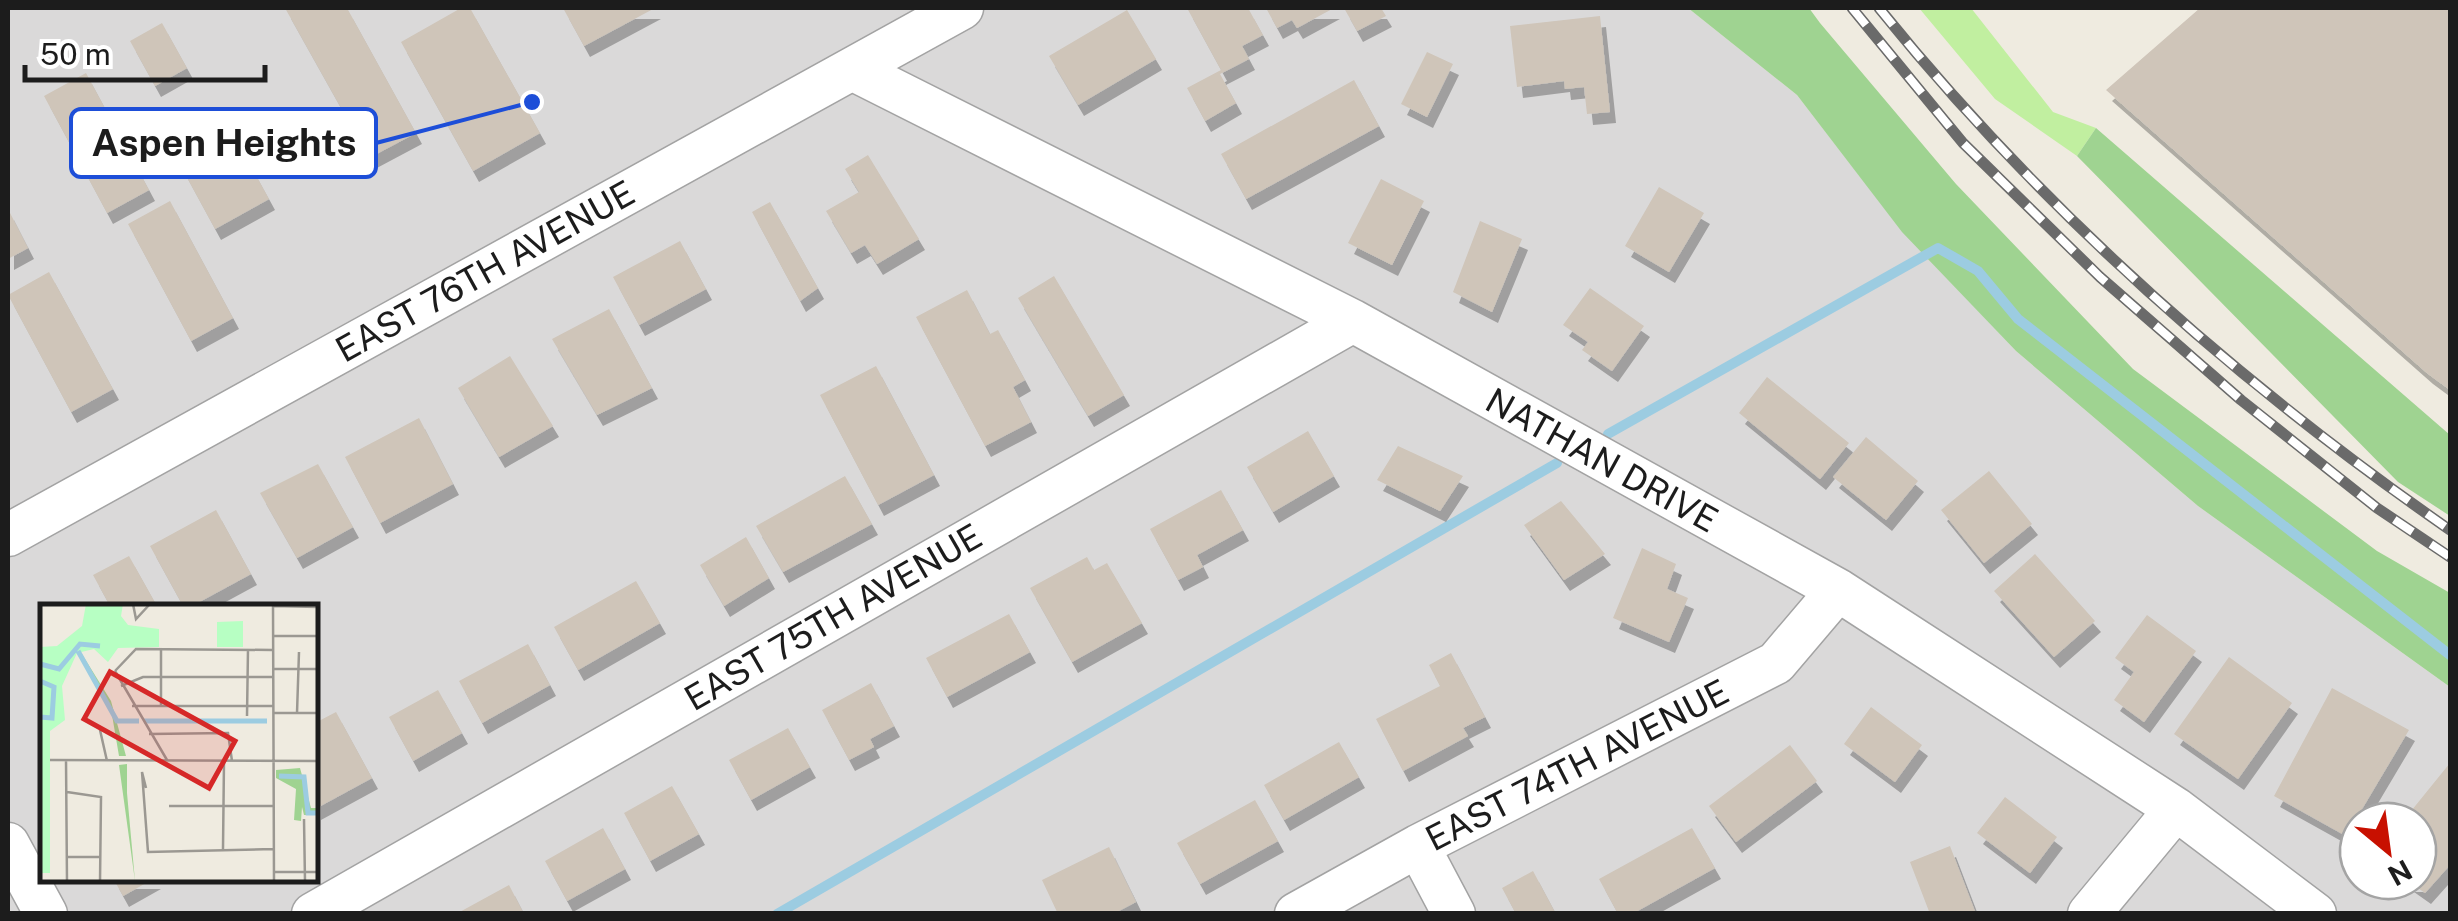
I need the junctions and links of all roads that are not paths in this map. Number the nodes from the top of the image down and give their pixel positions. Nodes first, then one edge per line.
1 (962, 8) edge
2 (852, 69) junction
3 (1353, 321) junction
4 (8, 535) edge
5 (1838, 590) junction
6 (2176, 809) junction
7 (8, 844) edge
8 (1418, 846) junction
9 (46, 914) edge
10 (314, 914) edge
11 (1296, 914) edge
12 (1454, 914) edge
13 (2089, 914) edge
14 (2315, 914) edge

1 - 2 street, EAST 76TH AVENUE
2 - 3 street, NATHAN DRIVE
2 - 4 street, EAST 76TH AVENUE
3 - 5 street, NATHAN DRIVE
3 - 10 street, EAST 75TH AVENUE
5 - 6 street, NATHAN DRIVE
5 - 8 street, EAST 74TH AVENUE
6 - 13 street
6 - 14 street, NATHAN DRIVE
7 - 9 street
8 - 11 street, EAST 74TH AVENUE
8 - 12 street

